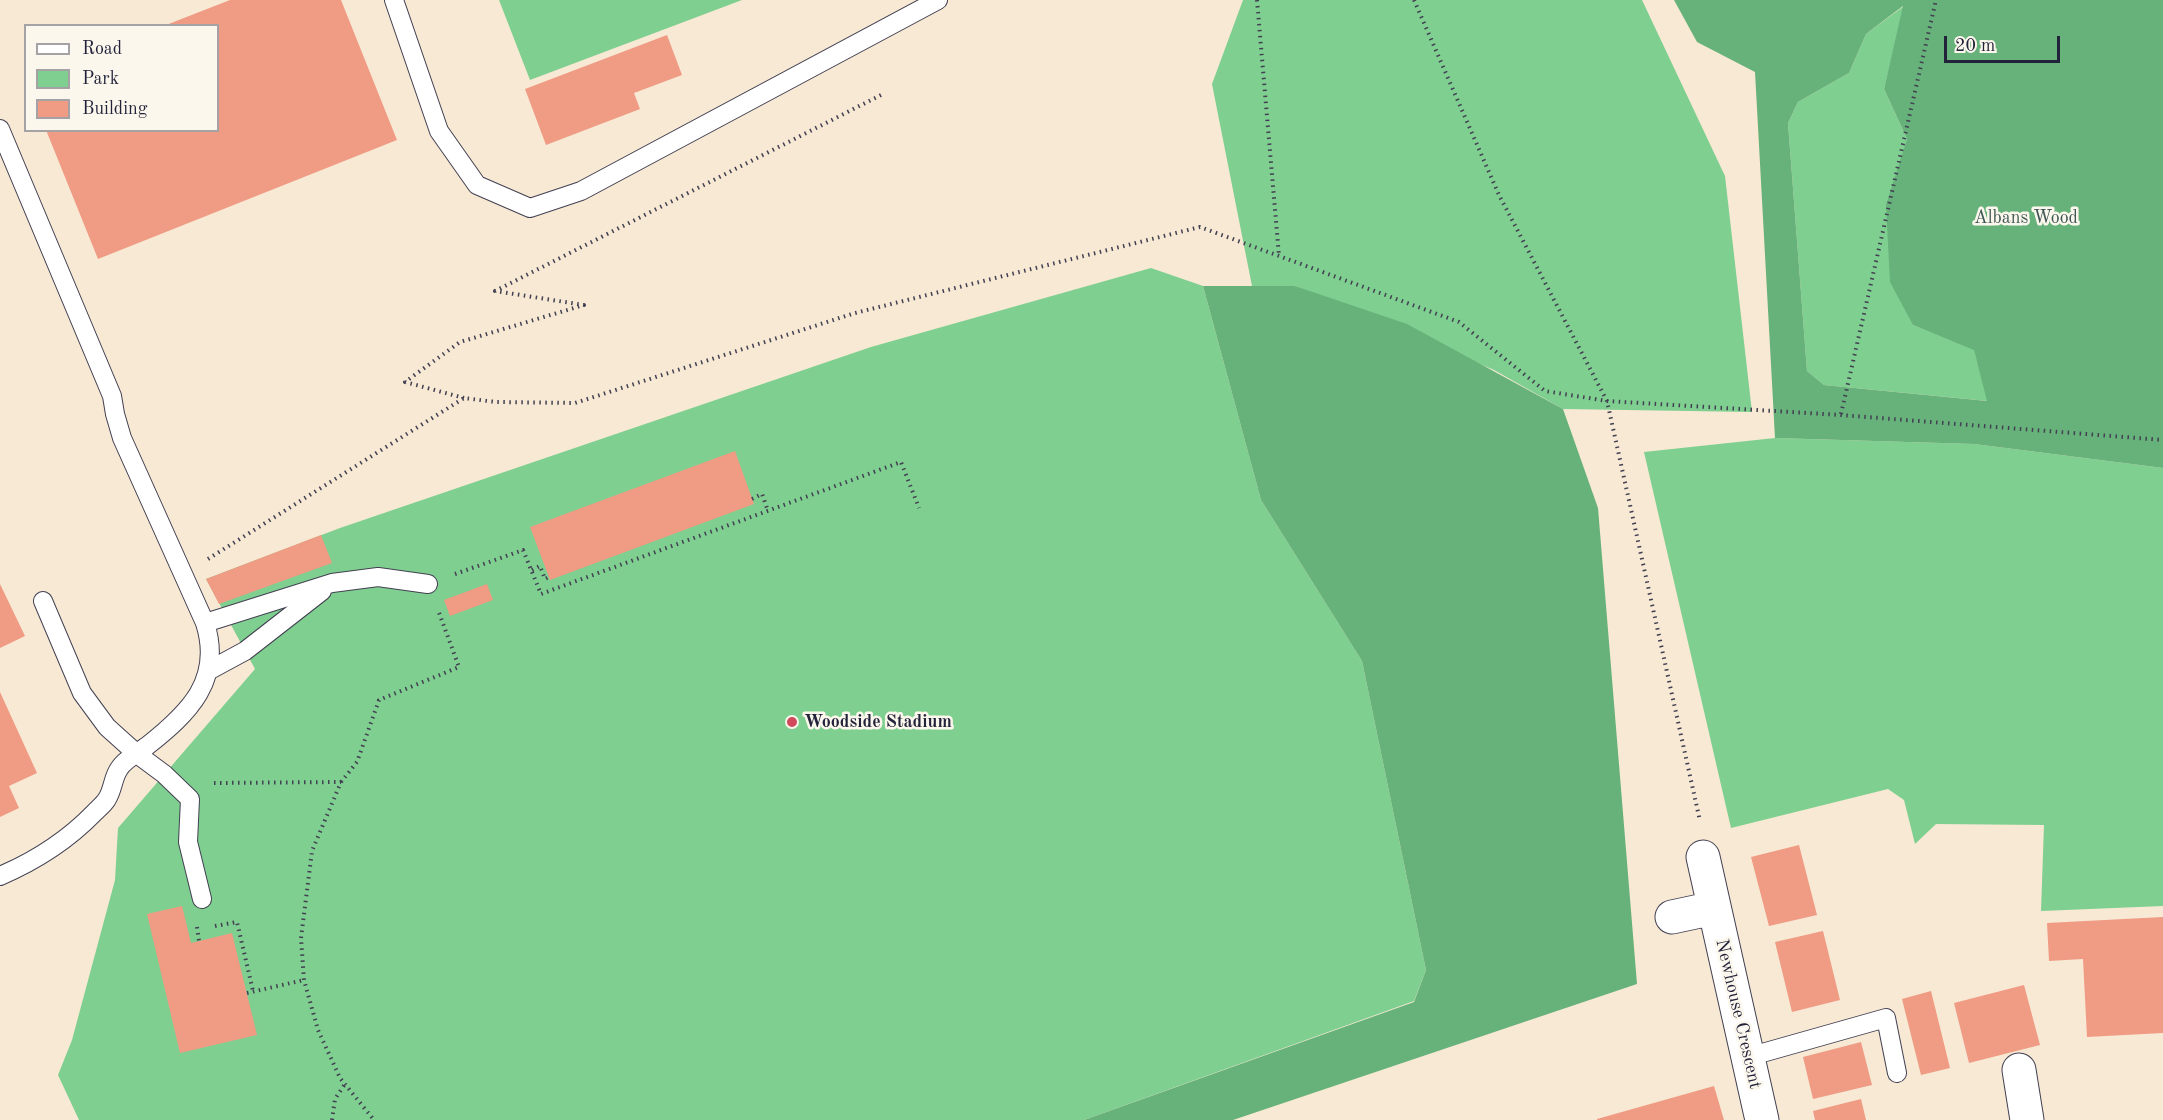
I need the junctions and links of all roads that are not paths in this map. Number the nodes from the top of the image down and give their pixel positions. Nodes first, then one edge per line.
1 (394, 0) edge
2 (938, 0) edge
3 (0, 129) edge
4 (332, 583) junction
5 (428, 584) road end
6 (43, 601) dead end
7 (205, 623) junction
8 (208, 671) junction
9 (137, 754) junction
10 (1703, 857) road end
11 (0, 876) edge
12 (202, 899) dead end
13 (1714, 908) junction
14 (1672, 916) dead end
15 (1748, 1057) junction
16 (2019, 1070) dead end
17 (1897, 1073) dead end
18 (1762, 1120) edge
19 (2027, 1120) edge

1 - 2 lane
3 - 7 lane
4 - 5 lane
4 - 7 lane
4 - 8 lane
6 - 9 lane
7 - 8 lane
8 - 9 lane
9 - 11 lane
9 - 12 lane
10 - 13 street, Newhouse Crescent
13 - 14 street
13 - 15 street, Newhouse Crescent
15 - 17 lane
15 - 18 street, Newhouse Crescent
16 - 19 street

